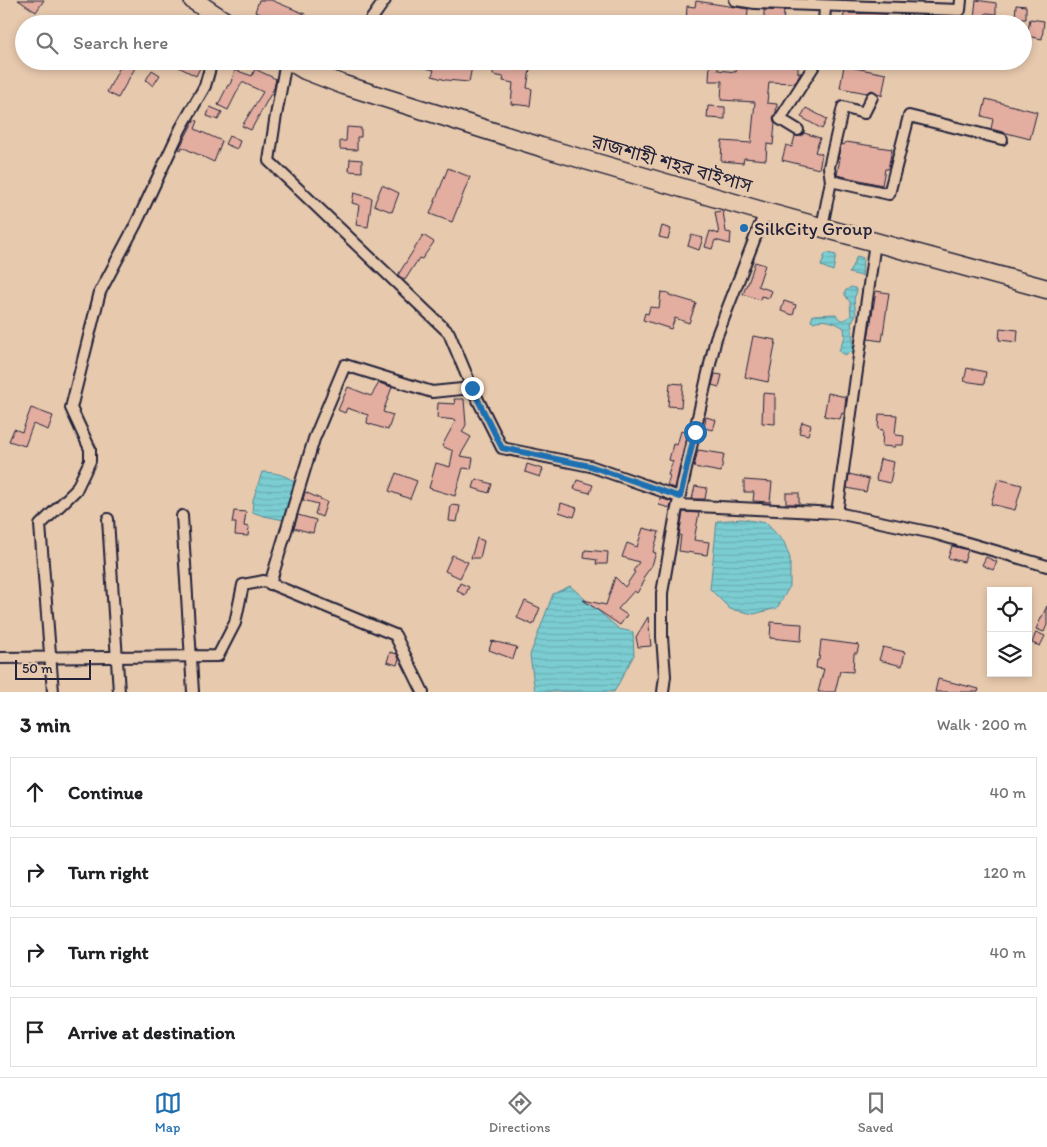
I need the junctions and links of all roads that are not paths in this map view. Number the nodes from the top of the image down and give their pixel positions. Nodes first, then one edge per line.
1 (194, 0) edge
2 (384, 0) edge
3 (735, 0) edge
4 (961, 0) edge
5 (900, 4) edge
6 (824, 6) junction
7 (216, 15) edge
8 (374, 15) edge
9 (824, 15) edge
10 (209, 70) edge
11 (286, 70) edge
12 (305, 70) edge
13 (811, 70) edge
14 (872, 97) dead end
15 (798, 130) dead end
16 (1002, 139) dead end
17 (831, 181) junction
18 (765, 212) junction
19 (822, 227) junction
20 (875, 242) junction
21 (1047, 289) edge
22 (472, 388) junction
23 (679, 501) junction
24 (837, 513) junction
25 (182, 516) dead end
26 (108, 519) dead end
27 (1047, 566) edge
28 (270, 584) junction
29 (191, 656) junction
30 (50, 657) junction
31 (117, 657) junction
32 (0, 658) edge
33 (53, 692) edge
34 (119, 692) edge
35 (193, 692) edge
36 (423, 692) edge
37 (663, 692) edge

1 - 7 highway
2 - 8 street
3 - 6 street
4 - 5 street
5 - 6 street
6 - 9 street
10 - 30 street
11 - 22 street
12 - 18 highway, রাজশাহী শহর বাইপাস
13 - 15 street
14 - 17 street
16 - 17 street
17 - 19 street
18 - 19 highway, রাজশাহী শহর বাইপাস
18 - 23 street
19 - 20 highway, রাজশাহী শহর বাইপাস
20 - 21 highway, রাজশাহী শহর বাইপাস
20 - 24 street
22 - 23 street
22 - 28 street
23 - 24 street
23 - 37 street
24 - 27 street
25 - 29 street
26 - 31 street
28 - 29 street
28 - 36 street
29 - 31 street
29 - 35 street
30 - 31 street
30 - 32 street
30 - 33 street
31 - 34 street

